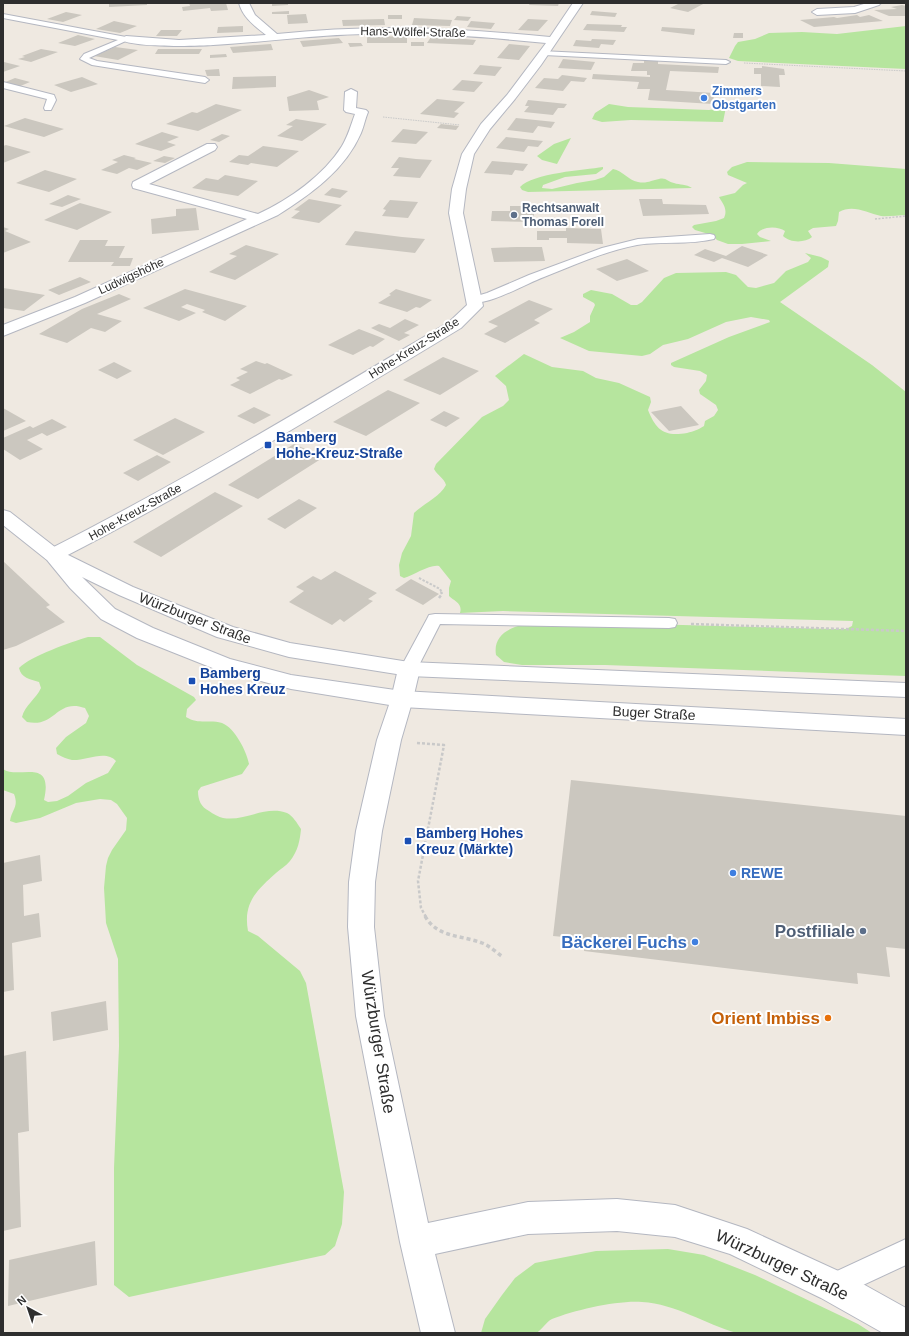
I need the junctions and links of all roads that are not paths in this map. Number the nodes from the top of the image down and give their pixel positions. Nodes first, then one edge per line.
1 (244, 3) edge
2 (578, 3) edge
3 (876, 3) edge
4 (817, 12) dead end
5 (3, 16) edge
6 (274, 37) junction
7 (126, 39) junction
8 (552, 40) junction
9 (544, 53) junction
10 (726, 62) road end
11 (205, 80) dead end
12 (3, 85) edge
13 (351, 92) dead end
14 (48, 108) dead end
15 (210, 147) dead end
16 (259, 218) junction
17 (710, 237) dead end
18 (474, 300) junction
19 (3, 331) edge
20 (3, 516) edge
21 (53, 555) junction
22 (669, 623) road end
23 (409, 669) junction
24 (906, 690) edge
25 (402, 699) junction
26 (906, 727) edge
27 (416, 1242) junction
28 (906, 1251) edge
29 (833, 1286) junction
30 (906, 1327) edge
31 (438, 1333) edge

1 - 6 street
2 - 8 street
3 - 4 street
5 - 7 lane, Hans-Wölfel-Straße
6 - 7 street, Hans-Wölfel-Straße
6 - 8 street, Hans-Wölfel-Straße
7 - 11 lane, Hans-Wölfel-Straße
8 - 9 street
9 - 10 lane
9 - 18 street
12 - 14 lane
13 - 16 street, Ludwigshöhe
15 - 16 street
16 - 19 street, Ludwigshöhe
17 - 18 lane
18 - 21 street, Hohe-Kreuz-Straße
20 - 21 street, Würzburger Straße
21 - 23 street, Würzburger Straße
21 - 25 street, Würzburger Straße
22 - 23 lane
23 - 24 street
23 - 25 street, Würzburger Straße
25 - 26 street, Buger Straße
25 - 27 street, Würzburger Straße
27 - 29 street, Würzburger Straße
27 - 31 street, Würzburger Straße
28 - 29 lane
29 - 30 street, Würzburger Straße

